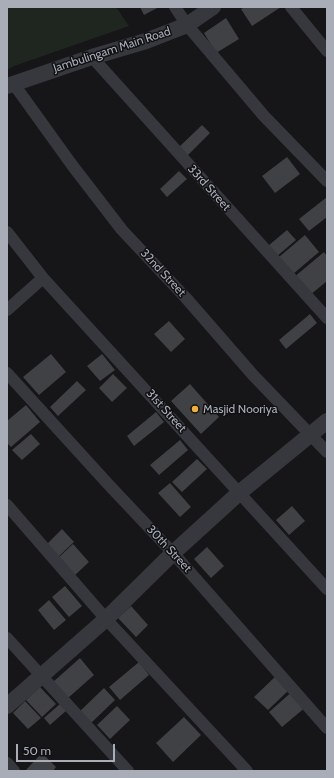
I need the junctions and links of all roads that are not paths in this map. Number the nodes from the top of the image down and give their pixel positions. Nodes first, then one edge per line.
1 (175, 7) edge
2 (213, 7) edge
3 (291, 7) edge
4 (187, 24) junction
5 (327, 51) edge
6 (92, 57) junction
7 (10, 84) edge
8 (327, 181) edge
9 (7, 232) edge
10 (43, 278) junction
11 (7, 310) edge
12 (327, 318) edge
13 (7, 373) edge
14 (327, 420) edge
15 (311, 433) junction
16 (327, 452) edge
17 (239, 494) junction
18 (7, 505) edge
19 (174, 553) junction
20 (327, 589) edge
21 (106, 619) junction
22 (7, 638) edge
23 (42, 675) junction
24 (7, 706) edge
25 (327, 728) edge
26 (7, 763) edge
27 (14, 771) edge
28 (128, 771) edge
29 (247, 771) edge

1 - 4 street
2 - 4 street, Jambulingam Main Road
3 - 5 street
4 - 6 street, Jambulingam Main Road
4 - 8 street
6 - 7 street, Jambulingam Main Road
6 - 12 street, 33rd Street
7 - 15 street, 32nd Street
9 - 10 street, 31st Street
10 - 11 street
10 - 17 street, 31st Street
13 - 19 street, 30th Street
14 - 15 street
15 - 16 street, 32nd Street
15 - 17 street
17 - 19 street
17 - 20 street, 31st Street
18 - 21 street
19 - 21 street
19 - 25 street, 30th Street
21 - 23 street
21 - 29 street
22 - 23 street
23 - 24 street
23 - 28 street
26 - 27 street

